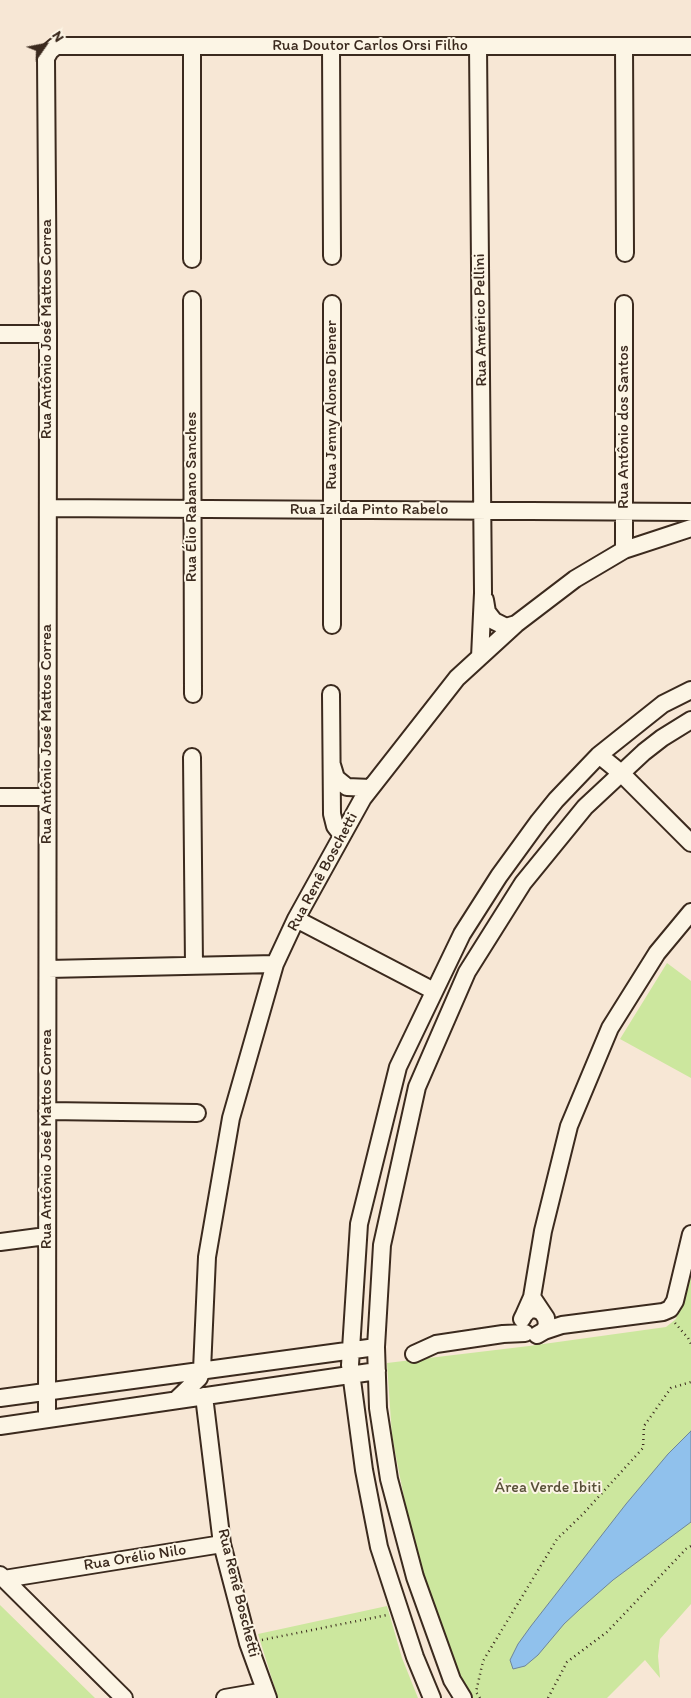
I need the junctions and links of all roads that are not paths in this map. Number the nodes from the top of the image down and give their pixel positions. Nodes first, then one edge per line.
1 (192, 46) junction
2 (331, 46) junction
3 (478, 46) junction
4 (624, 46) junction
5 (691, 46) edge
6 (50, 51) joint
7 (625, 253) dead end
8 (332, 256) dead end
9 (192, 259) dead end
10 (192, 300) dead end
11 (332, 304) dead end
12 (624, 304) dead end
13 (0, 334) edge
14 (48, 334) junction
15 (48, 508) junction
16 (192, 509) junction
17 (332, 510) junction
18 (483, 510) junction
19 (624, 511) junction
20 (691, 512) edge
21 (691, 528) edge
22 (624, 550) junction
23 (484, 593) junction
24 (516, 624) junction
25 (332, 625) dead end
26 (480, 657) junction
27 (691, 690) edge
28 (193, 694) dead end
29 (331, 694) dead end
30 (691, 720) edge
31 (599, 755) junction
32 (192, 757) dead end
33 (332, 763) junction
34 (621, 773) junction
35 (575, 780) junction
36 (370, 788) junction
37 (0, 797) edge
38 (47, 797) junction
39 (594, 798) junction
40 (556, 800) junction
41 (576, 817) junction
42 (342, 835) junction
43 (691, 844) edge
44 (691, 912) edge
45 (296, 918) junction
46 (275, 964) junction
47 (194, 966) junction
48 (48, 969) junction
49 (434, 991) junction
50 (47, 1111) junction
51 (197, 1112) dead end
52 (691, 1234) edge
53 (46, 1236) junction
54 (0, 1242) edge
55 (532, 1297) junction
56 (354, 1313) junction
57 (378, 1314) junction
58 (544, 1320) junction
59 (523, 1323) junction
60 (376, 1346) junction
61 (351, 1350) junction
62 (325, 1353) junction
63 (414, 1354) dead end
64 (202, 1370) junction
65 (377, 1371) junction
66 (351, 1375) junction
67 (47, 1391) junction
68 (228, 1393) junction
69 (204, 1396) junction
70 (0, 1398) edge
71 (176, 1400) junction
72 (378, 1408) junction
73 (356, 1412) junction
74 (47, 1419) junction
75 (0, 1426) edge
76 (222, 1544) junction
77 (48, 1572) junction
78 (2, 1577) edge
79 (23, 1598) junction
80 (266, 1694) edge
81 (124, 1698) edge
82 (224, 1698) edge
83 (432, 1698) edge
84 (463, 1698) edge

1 - 2 street, Rua Doutor Carlos Orsi Filho
1 - 6 street, Rua Doutor Carlos Orsi Filho
1 - 9 street
2 - 3 street, Rua Doutor Carlos Orsi Filho
2 - 8 street
3 - 4 street, Rua Doutor Carlos Orsi Filho
3 - 18 street, Rua Américo Pellini
4 - 5 street, Rua Doutor Carlos Orsi Filho
4 - 7 street
6 - 14 street, Rua Antônio José Mattos Correa
10 - 16 street, Rua Élio Rabano Sanches
11 - 17 street, Rua Jenny Alonso Diener
12 - 19 street, Rua Antônio dos Santos
13 - 14 street
14 - 15 street, Rua Antônio José Mattos Correa
15 - 16 street, Rua Izilda Pinto Rabelo
15 - 38 street, Rua Antônio José Mattos Correa
16 - 17 street, Rua Izilda Pinto Rabelo
16 - 28 street, Rua Élio Rabano Sanches
17 - 18 street, Rua Izilda Pinto Rabelo
17 - 25 street, Rua Jenny Alonso Diener
18 - 19 street, Rua Izilda Pinto Rabelo
18 - 23 street, Rua Américo Pellini
19 - 20 street, Rua Izilda Pinto Rabelo
19 - 22 street, Rua Antônio dos Santos
21 - 22 street, Rua Renê Boschetti
22 - 24 street, Rua Renê Boschetti
23 - 24 street, Rua Américo Pellini
23 - 26 street, Rua Américo Pellini
24 - 26 street, Rua Renê Boschetti
26 - 36 street, Rua Renê Boschetti
27 - 31 street
29 - 33 street
30 - 34 street
31 - 34 street
31 - 35 street
32 - 47 street
33 - 36 street
33 - 42 street
34 - 39 street
34 - 43 street
35 - 39 street
35 - 40 street
36 - 42 street, Rua Renê Boschetti
37 - 38 street
38 - 48 street, Rua Antônio José Mattos Correa
39 - 41 street
40 - 41 street
40 - 49 street
41 - 57 street
42 - 45 street, Rua Renê Boschetti
44 - 55 street
45 - 46 street, Rua Renê Boschetti
45 - 49 street
46 - 47 street
46 - 64 street, Rua Renê Boschetti
47 - 48 street
48 - 50 street, Rua Antônio José Mattos Correa
49 - 56 street
50 - 51 street
50 - 53 street, Rua Antônio José Mattos Correa
52 - 58 street
53 - 54 street
53 - 67 street, Rua Antônio José Mattos Correa
55 - 58 street
55 - 59 street
56 - 57 street
56 - 61 street
57 - 60 street
58 - 59 street
58 - 59 street
59 - 63 street
60 - 61 street
60 - 65 street
61 - 62 street
61 - 66 street
62 - 64 street
62 - 68 street
64 - 67 street
64 - 71 street
65 - 66 street
65 - 72 street
66 - 68 street
66 - 73 street
67 - 70 street
67 - 74 street, Rua Antônio José Mattos Correa
68 - 69 street
69 - 71 street
69 - 76 street, Rua Renê Boschetti
71 - 74 street
72 - 73 street
72 - 84 street
73 - 83 street
74 - 75 street
76 - 77 street, Rua Orélio Nilo
76 - 80 street, Rua Renê Boschetti
77 - 78 street, Rua Orélio Nilo
77 - 79 street, Rua Orélio Nilo
78 - 79 street
79 - 81 street
80 - 82 street

